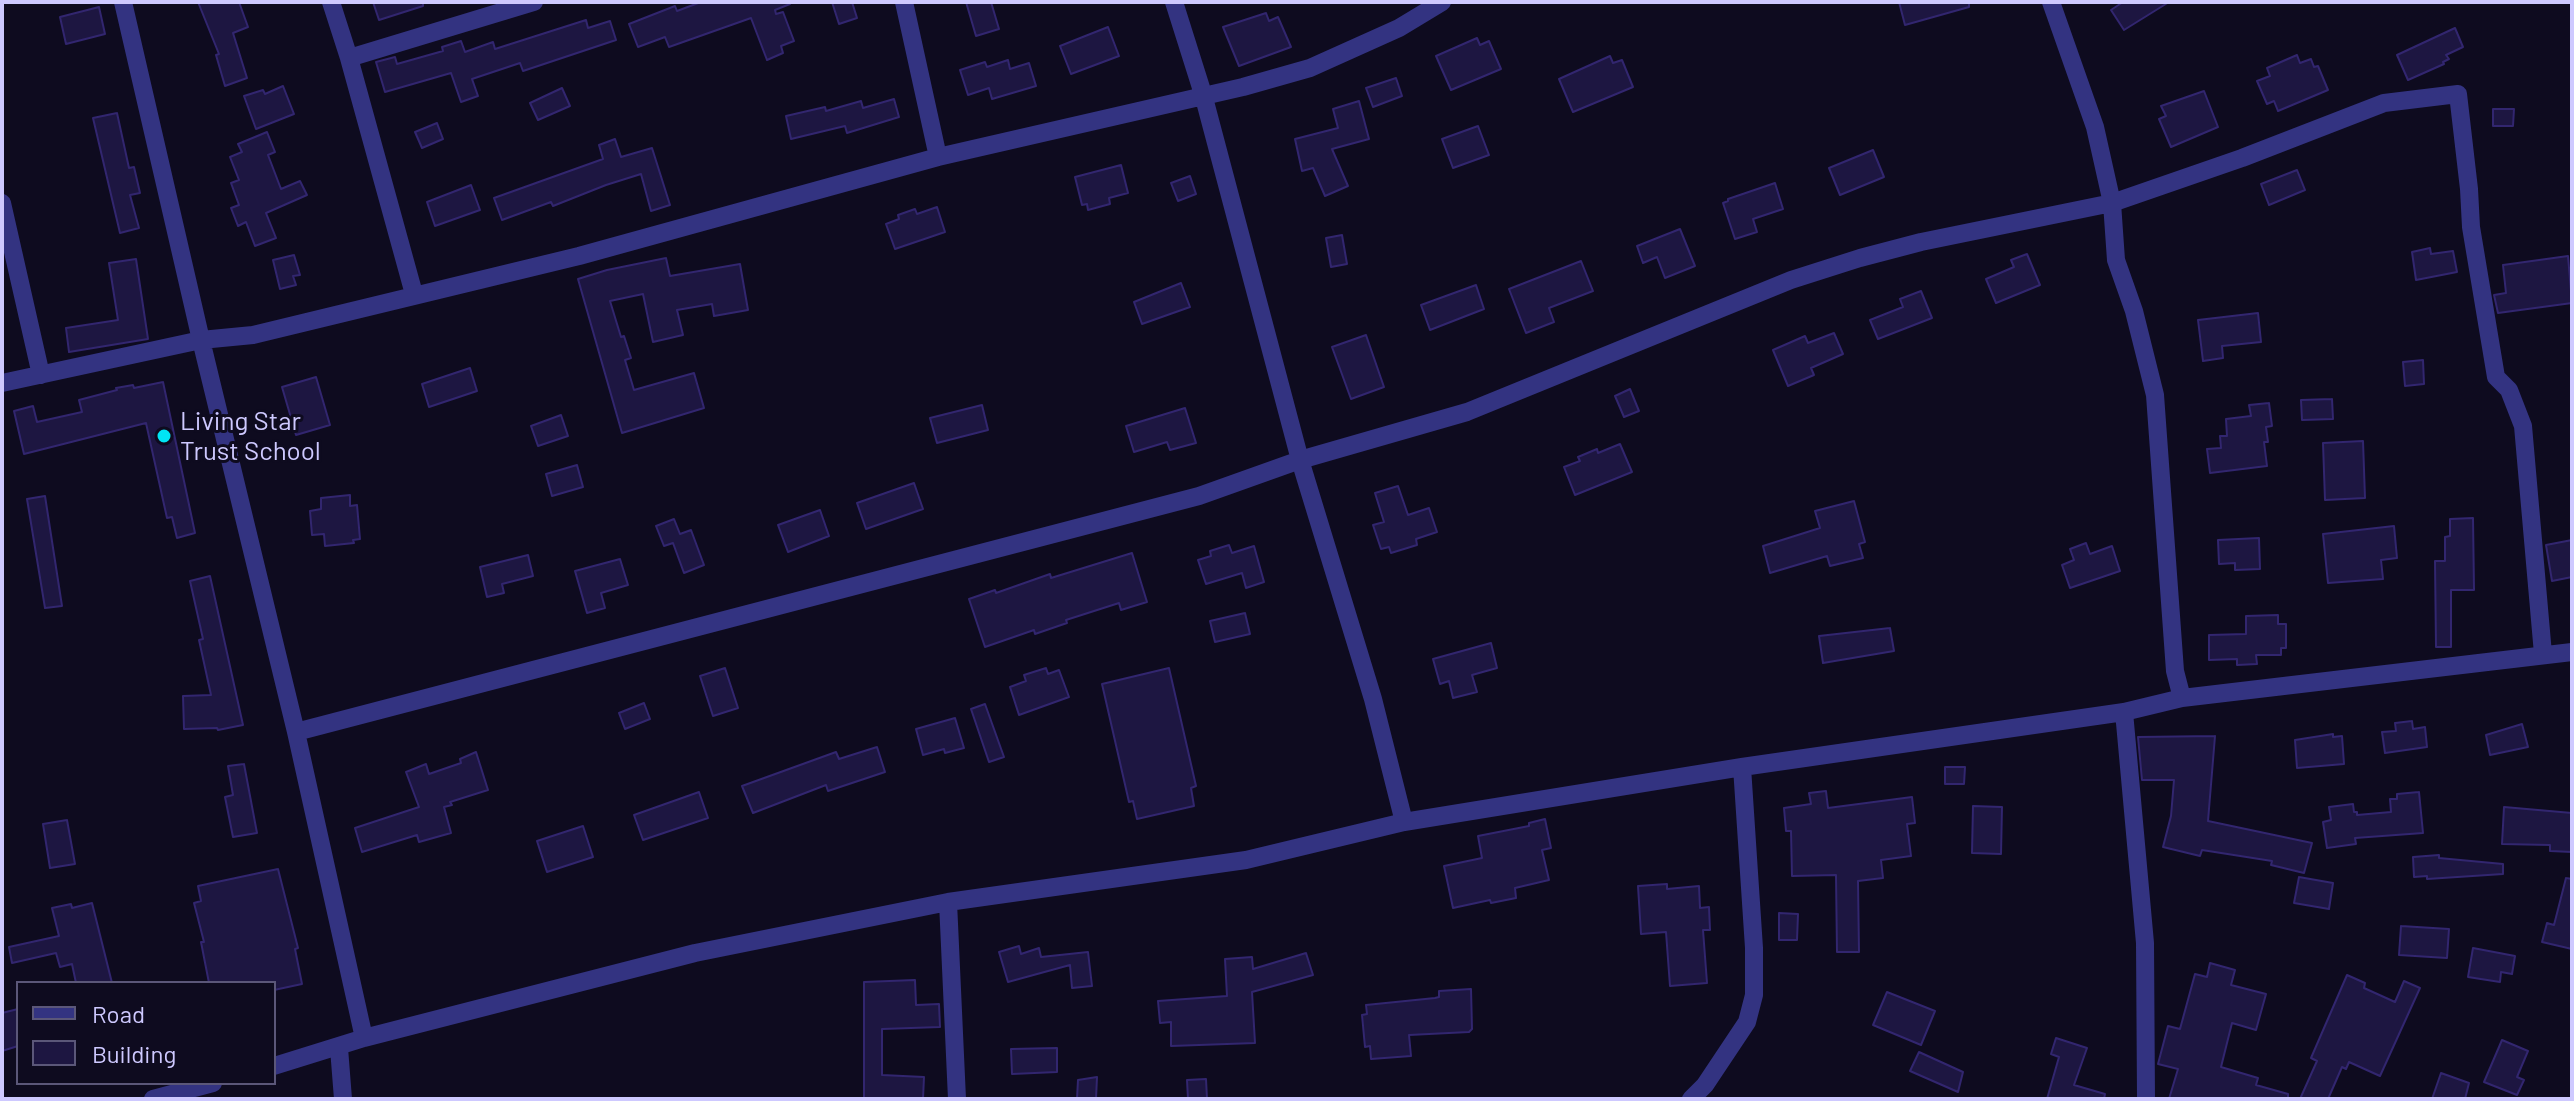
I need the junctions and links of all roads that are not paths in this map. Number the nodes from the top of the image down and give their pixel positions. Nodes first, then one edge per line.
1 (123, 2) edge
2 (331, 2) edge
3 (534, 2) edge
4 (904, 2) edge
5 (1174, 2) edge
6 (1442, 2) edge
7 (2051, 2) edge
8 (349, 58) junction
9 (1203, 94) junction
10 (938, 157) junction
11 (2, 203) edge
12 (2112, 203) junction
13 (414, 294) junction
14 (201, 340) junction
15 (41, 375) junction
16 (2, 383) edge
17 (1300, 460) junction
18 (2572, 652) edge
19 (2543, 654) junction
20 (2182, 698) junction
21 (2124, 712) junction
22 (296, 732) junction
23 (1742, 767) junction
24 (1404, 822) junction
25 (948, 902) junction
26 (364, 1038) junction
27 (339, 1048) junction
28 (276, 1065) edge
29 (206, 1085) edge
30 (153, 1099) edge
31 (343, 1099) edge
32 (957, 1099) edge
33 (1691, 1099) edge
34 (2146, 1099) edge

1 - 14 street
2 - 8 street
3 - 8 street
4 - 10 street
5 - 9 street
6 - 9 street
7 - 12 street
8 - 13 street
9 - 10 street
9 - 17 street
10 - 13 street
11 - 15 street
12 - 17 street
12 - 19 street
12 - 20 street
13 - 14 street
14 - 15 street
14 - 22 street
15 - 16 street
17 - 22 street
17 - 24 street
18 - 19 street
19 - 20 street
20 - 21 street
21 - 23 street
21 - 34 street
22 - 26 street
23 - 24 street
23 - 33 street
24 - 25 street
25 - 26 street
25 - 32 street
26 - 27 street
27 - 28 street
27 - 31 street
29 - 30 street

